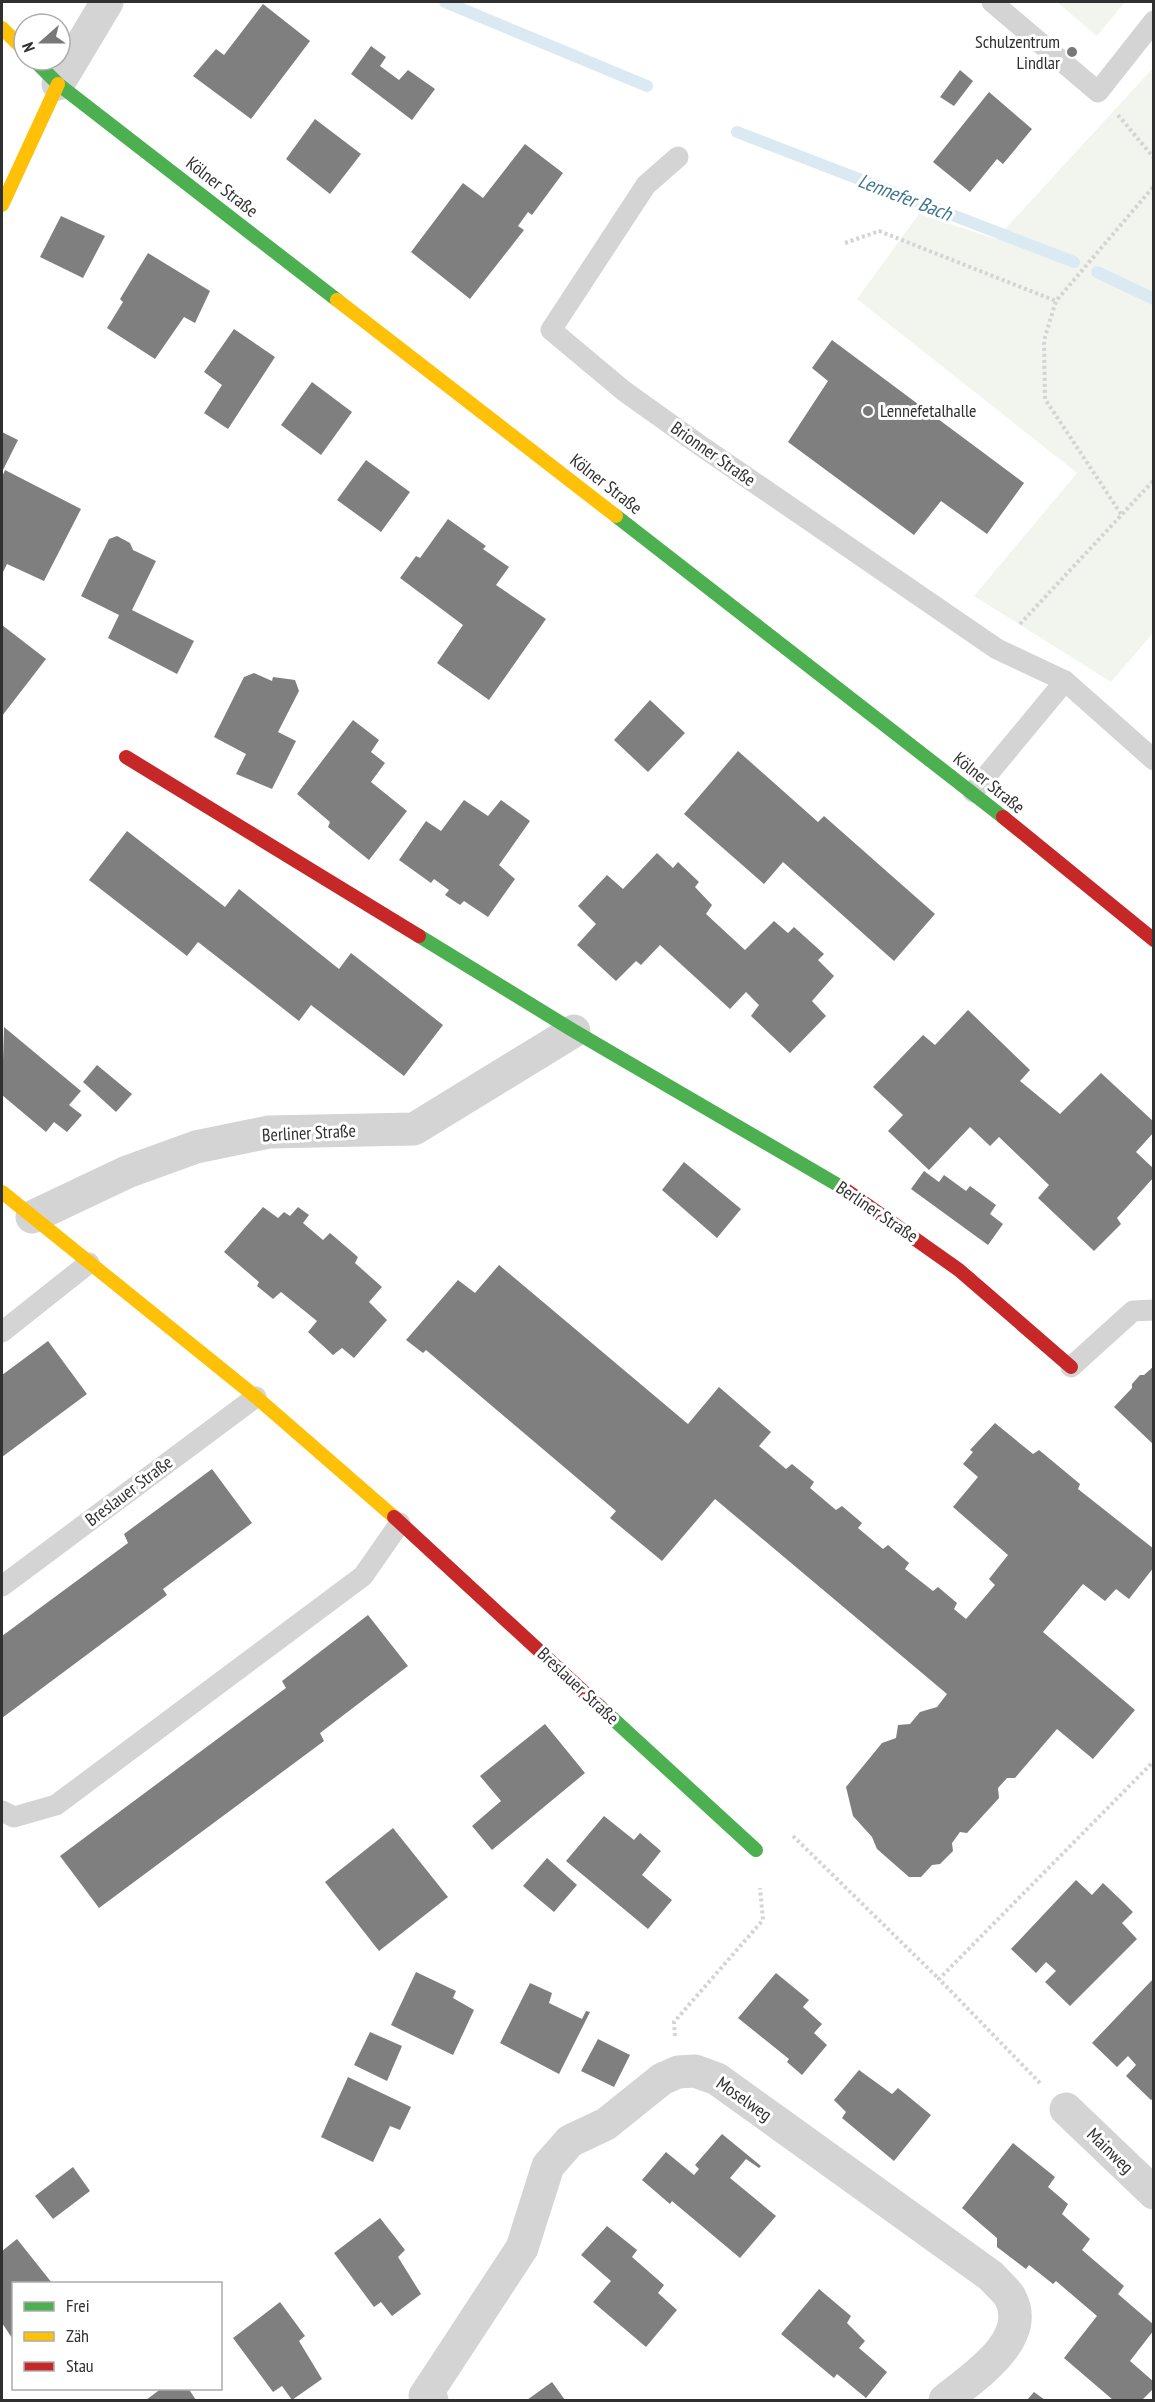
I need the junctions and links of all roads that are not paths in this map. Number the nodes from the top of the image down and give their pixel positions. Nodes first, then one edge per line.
1 (107, 2) edge
2 (992, 2) edge
3 (1154, 21) edge
4 (46, 72) edge
5 (58, 84) junction
6 (678, 157) dead end
7 (2, 205) edge
8 (1065, 681) junction
9 (126, 757) dead end
10 (1154, 760) edge
11 (973, 792) junction
12 (1154, 940) edge
13 (574, 1031) junction
14 (2, 1192) edge
15 (32, 1217) junction
16 (89, 1263) junction
17 (1154, 1310) edge
18 (2, 1332) edge
19 (1071, 1367) joint
20 (256, 1397) junction
21 (400, 1523) junction
22 (2, 1586) edge
23 (2, 1811) edge
24 (756, 1850) road end
25 (1066, 2109) road end
26 (1154, 2193) edge
27 (425, 2399) edge
28 (945, 2400) edge

1 - 5 street
2 - 3 lane
4 - 5 street, Kölner Straße
5 - 7 street
5 - 11 street, Kölner Straße
6 - 8 lane, Brionner Straße
8 - 10 lane, Brionner Straße
8 - 11 lane
9 - 13 street, Berliner Straße
11 - 12 street, Kölner Straße
13 - 15 street, Berliner Straße
13 - 19 street, Berliner Straße
14 - 15 street, Breslauer Straße
15 - 16 street, Breslauer Straße
16 - 18 lane
16 - 20 street, Breslauer Straße
17 - 19 lane, Berliner Straße
20 - 21 street, Breslauer Straße
20 - 22 lane, Breslauer Straße
21 - 23 lane
21 - 24 street, Breslauer Straße
25 - 26 street, Mainweg
27 - 28 street, Moselweg

